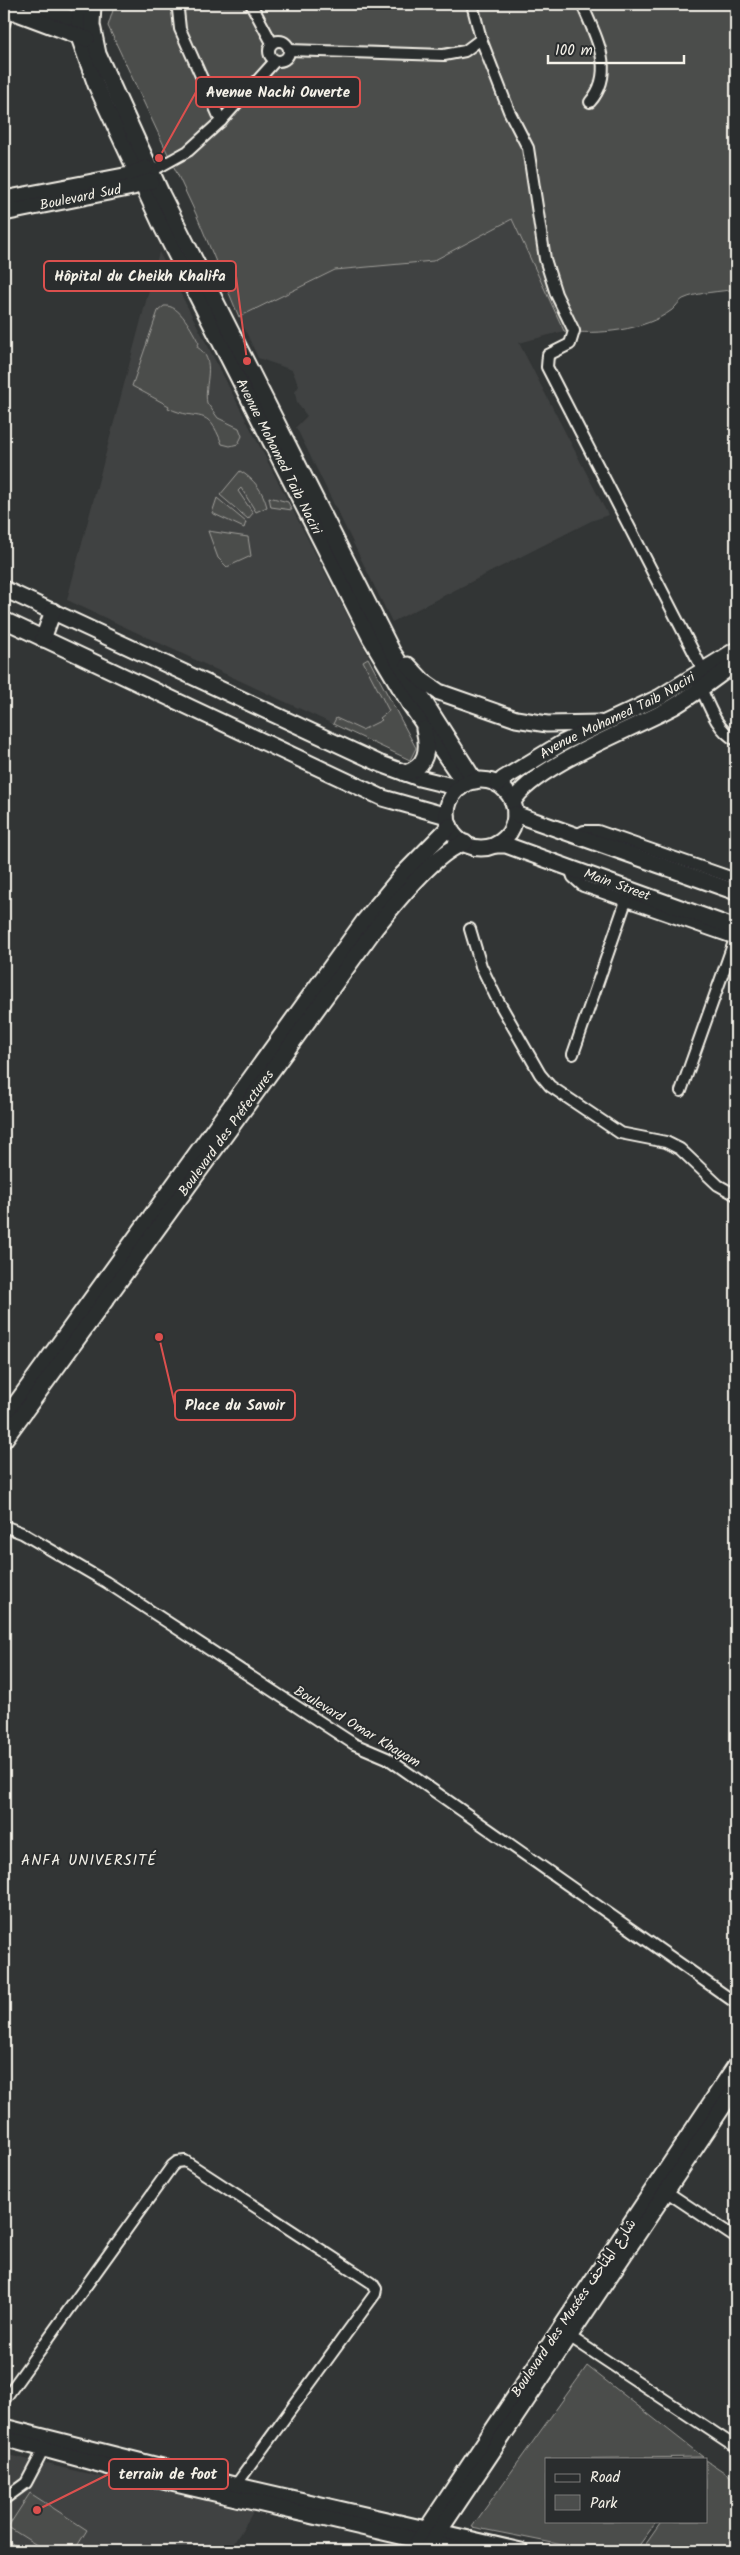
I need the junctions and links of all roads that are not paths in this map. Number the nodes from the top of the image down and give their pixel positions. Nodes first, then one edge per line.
1 (32, 4) edge
2 (80, 4) edge
3 (93, 4) edge
4 (181, 4) edge
5 (251, 4) edge
6 (472, 4) edge
7 (582, 4) edge
8 (5, 14) edge
9 (86, 31) junction
10 (481, 39) junction
11 (272, 43) junction
12 (289, 50) junction
13 (465, 51) junction
14 (486, 53) junction
15 (275, 62) junction
16 (590, 102) dead end
17 (221, 121) junction
18 (147, 174) junction
19 (5, 200) edge
20 (4, 588) edge
21 (52, 611) junction
22 (4, 620) edge
23 (43, 639) junction
24 (736, 650) edge
25 (392, 651) junction
26 (736, 664) edge
27 (702, 680) junction
28 (423, 723) junction
29 (603, 724) junction
30 (736, 740) edge
31 (405, 773) junction
32 (467, 784) junction
33 (498, 784) junction
34 (514, 808) junction
35 (448, 821) junction
36 (576, 835) junction
37 (465, 844) junction
38 (496, 845) junction
39 (570, 868) junction
40 (736, 879) edge
41 (736, 892) edge
42 (626, 901) junction
43 (470, 929) dead end
44 (736, 935) edge
45 (573, 1054) dead end
46 (682, 1091) dead end
47 (736, 1194) edge
48 (96, 1303) junction
49 (4, 1420) edge
50 (4, 1440) edge
51 (4, 1526) edge
52 (736, 2003) edge
53 (735, 2070) edge
54 (736, 2087) edge
55 (667, 2192) junction
56 (736, 2238) edge
57 (565, 2333) junction
58 (4, 2400) edge
59 (4, 2427) edge
60 (4, 2438) edge
61 (736, 2447) edge
62 (44, 2449) junction
63 (232, 2491) junction
64 (4, 2499) edge
65 (425, 2542) edge
66 (465, 2551) edge
67 (521, 2551) edge

1 - 9 street
2 - 9 street, Avenue Mohamed Taib Naciri
3 - 9 street, Avenue Mohamed Taib Naciri
4 - 17 street
5 - 11 street
6 - 10 street
7 - 16 street
8 - 9 street
9 - 18 street, Avenue Mohamed Taib Naciri
10 - 13 street
10 - 14 street
11 - 12 street
11 - 15 street
12 - 13 street
12 - 15 street
13 - 14 street
14 - 27 street
15 - 17 street
17 - 18 street
18 - 19 street, Boulevard Sud
18 - 25 street, Avenue Mohamed Taib Naciri
18 - 28 street, Avenue Mohamed Taib Naciri
20 - 21 street
21 - 23 street
21 - 31 street
22 - 23 street
23 - 35 street
24 - 27 street, Avenue Mohamed Taib Naciri
25 - 29 street
25 - 32 street, Avenue Mohamed Taib Naciri
26 - 27 street, Avenue Mohamed Taib Naciri
27 - 29 street, Avenue Mohamed Taib Naciri
27 - 30 street
27 - 34 street, Avenue Mohamed Taib Naciri
28 - 31 street
28 - 32 street, Avenue Mohamed Taib Naciri
29 - 33 street, Avenue Mohamed Taib Naciri
31 - 32 street
32 - 33 street
32 - 35 street
33 - 34 street
34 - 36 street
34 - 38 street
35 - 37 street
35 - 48 street, Boulevard des Préfectures
36 - 40 street
36 - 41 street
37 - 38 street
37 - 48 street, Boulevard des Préfectures
38 - 39 street, Main Street
39 - 42 street
39 - 44 street, Main Street
42 - 44 street
42 - 45 street
43 - 47 street
44 - 46 street
48 - 49 street, Boulevard des Préfectures
48 - 50 street, Boulevard des Préfectures
51 - 52 street, Boulevard Omar Khayam
53 - 57 street, Boulevard des Musées شارع المتاحف
54 - 55 street, Boulevard des Musées شارع المتاحف
55 - 56 street
55 - 57 street, Boulevard des Musées شارع المتاحف
57 - 61 street
57 - 65 street, Boulevard des Musées شارع المتاحف
58 - 63 street
59 - 63 street
60 - 62 street
62 - 63 street
62 - 64 street
63 - 65 street
65 - 66 street
65 - 67 street

